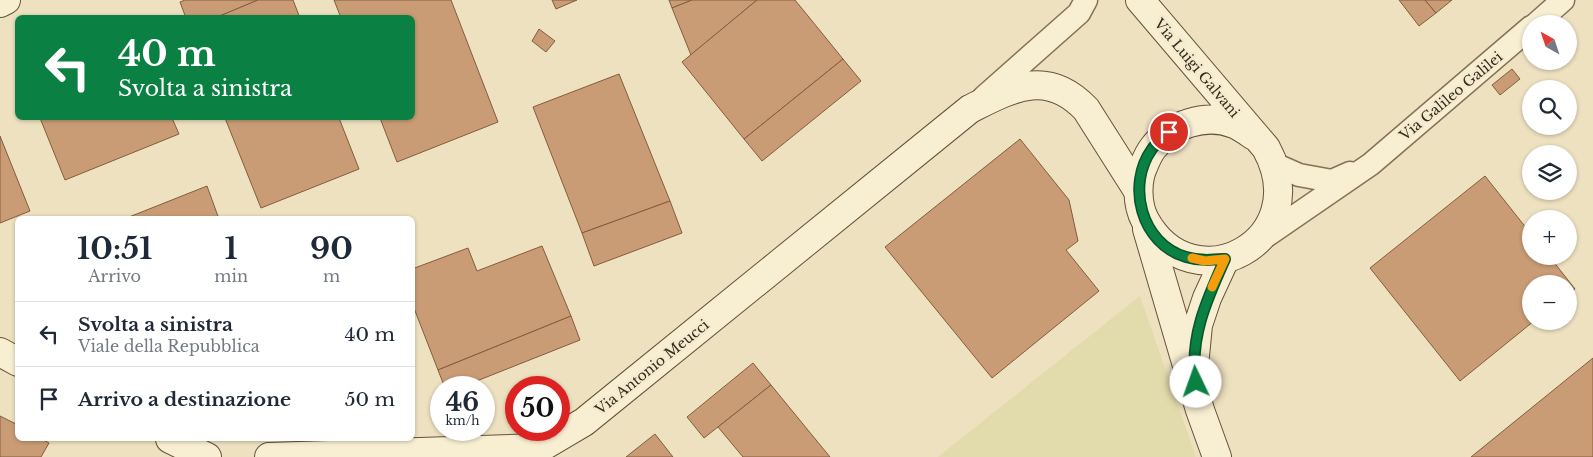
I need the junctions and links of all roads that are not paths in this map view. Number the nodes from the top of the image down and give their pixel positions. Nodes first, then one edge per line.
1 (6, 0) edge
2 (1086, 0) edge
3 (1140, 0) edge
4 (1560, 1) edge
5 (0, 2) edge
6 (1545, 15) edge
7 (1522, 35) edge
8 (970, 110) junction
9 (1254, 136) junction
10 (1274, 164) junction
11 (1371, 164) junction
12 (1141, 204) junction
13 (1251, 247) junction
14 (1225, 259) junction
15 (0, 352) edge
16 (15, 360) edge
17 (1200, 410) junction
18 (174, 441) edge
19 (207, 457) edge
20 (269, 457) edge
21 (1217, 457) edge

1 - 5 main road
2 - 8 street, Via Antonio Meucci
3 - 9 main road, Via Luigi Galvani
4 - 6 street
7 - 11 street, Via Galileo Galilei
8 - 12 main road, Via Antonio Meucci
8 - 20 main road, Via Antonio Meucci
9 - 10 main road
9 - 12 main road
10 - 11 street, Via Galileo Galilei
10 - 13 main road
11 - 13 street, Via Galileo Galilei
12 - 14 main road
12 - 17 main road
13 - 14 main road
14 - 17 main road
15 - 16 main road
17 - 21 main road
18 - 19 main road

